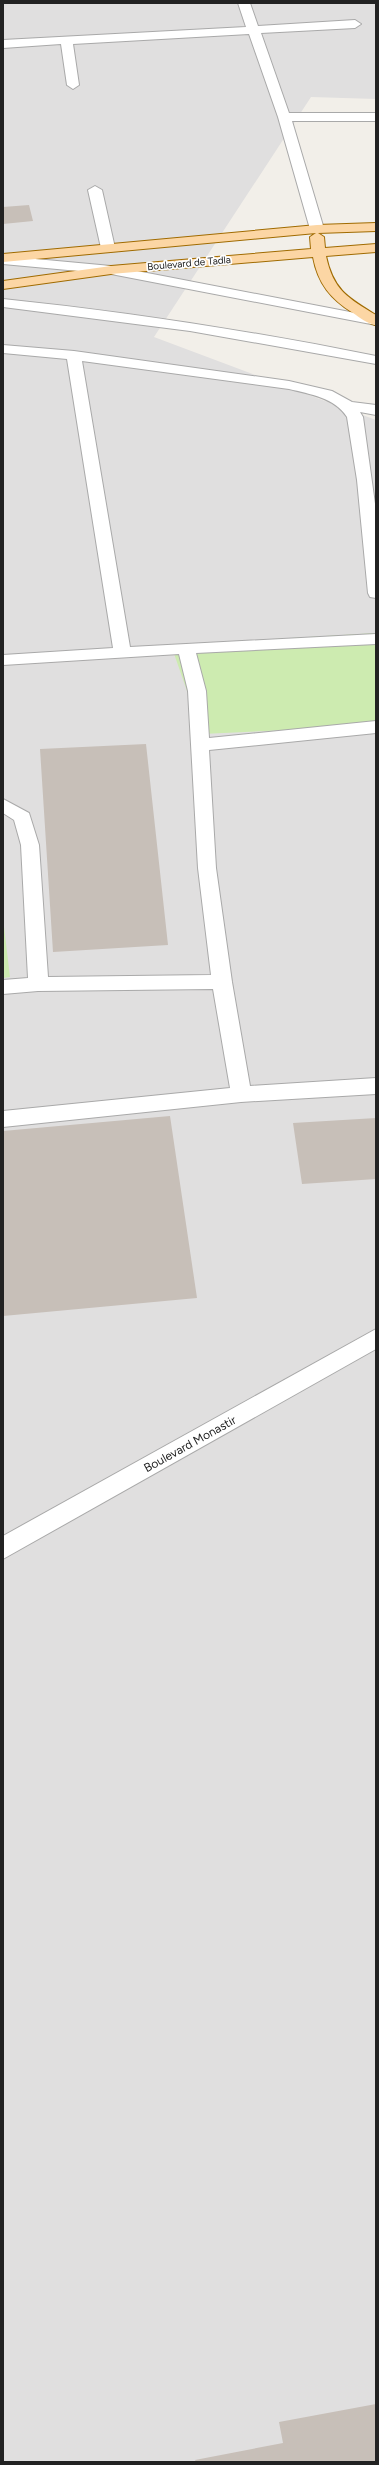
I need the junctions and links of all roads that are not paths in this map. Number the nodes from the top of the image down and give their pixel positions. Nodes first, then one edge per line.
1 (244, 3) edge
2 (355, 24) dead end
3 (252, 31) junction
4 (67, 42) junction
5 (3, 44) edge
6 (73, 85) dead end
7 (284, 117) junction
8 (376, 117) edge
9 (95, 190) dead end
10 (376, 227) edge
11 (317, 229) junction
12 (108, 248) junction
13 (376, 248) edge
14 (318, 251) junction
15 (3, 259) edge
16 (112, 270) junction
17 (3, 285) edge
18 (3, 303) edge
19 (375, 321) edge
20 (3, 349) edge
21 (74, 356) junction
22 (376, 360) edge
23 (348, 406) junction
24 (376, 410) edge
25 (376, 593) edge
26 (376, 639) edge
27 (186, 648) junction
28 (122, 652) junction
29 (3, 660) edge
30 (376, 727) edge
31 (199, 746) junction
32 (3, 805) edge
33 (222, 982) junction
34 (38, 984) junction
35 (3, 987) edge
36 (376, 1086) edge
37 (241, 1094) junction
38 (3, 1119) edge
39 (376, 1338) edge
40 (3, 1548) edge

1 - 3 street
2 - 3 street
3 - 4 street
3 - 7 street
4 - 5 street
4 - 6 street
7 - 8 street
7 - 11 street
9 - 12 street
10 - 11 main road, Boulevard de Tadla
11 - 12 main road, Boulevard de Tadla
11 - 14 main road
12 - 15 main road, Boulevard de Tadla
13 - 14 main road, Boulevard de Tadla
14 - 16 main road, Boulevard de Tadla
14 - 19 main road
15 - 16 street
16 - 17 main road, Boulevard de Tadla
16 - 19 street
18 - 22 street
20 - 21 street
21 - 23 street
21 - 28 street
23 - 24 street
23 - 25 street
26 - 27 street
27 - 28 street
27 - 31 street
28 - 29 street
30 - 31 street
31 - 33 street
32 - 34 street
33 - 34 street
33 - 37 street
34 - 35 street
36 - 37 street
37 - 38 street
39 - 40 street, Boulevard Monastir

